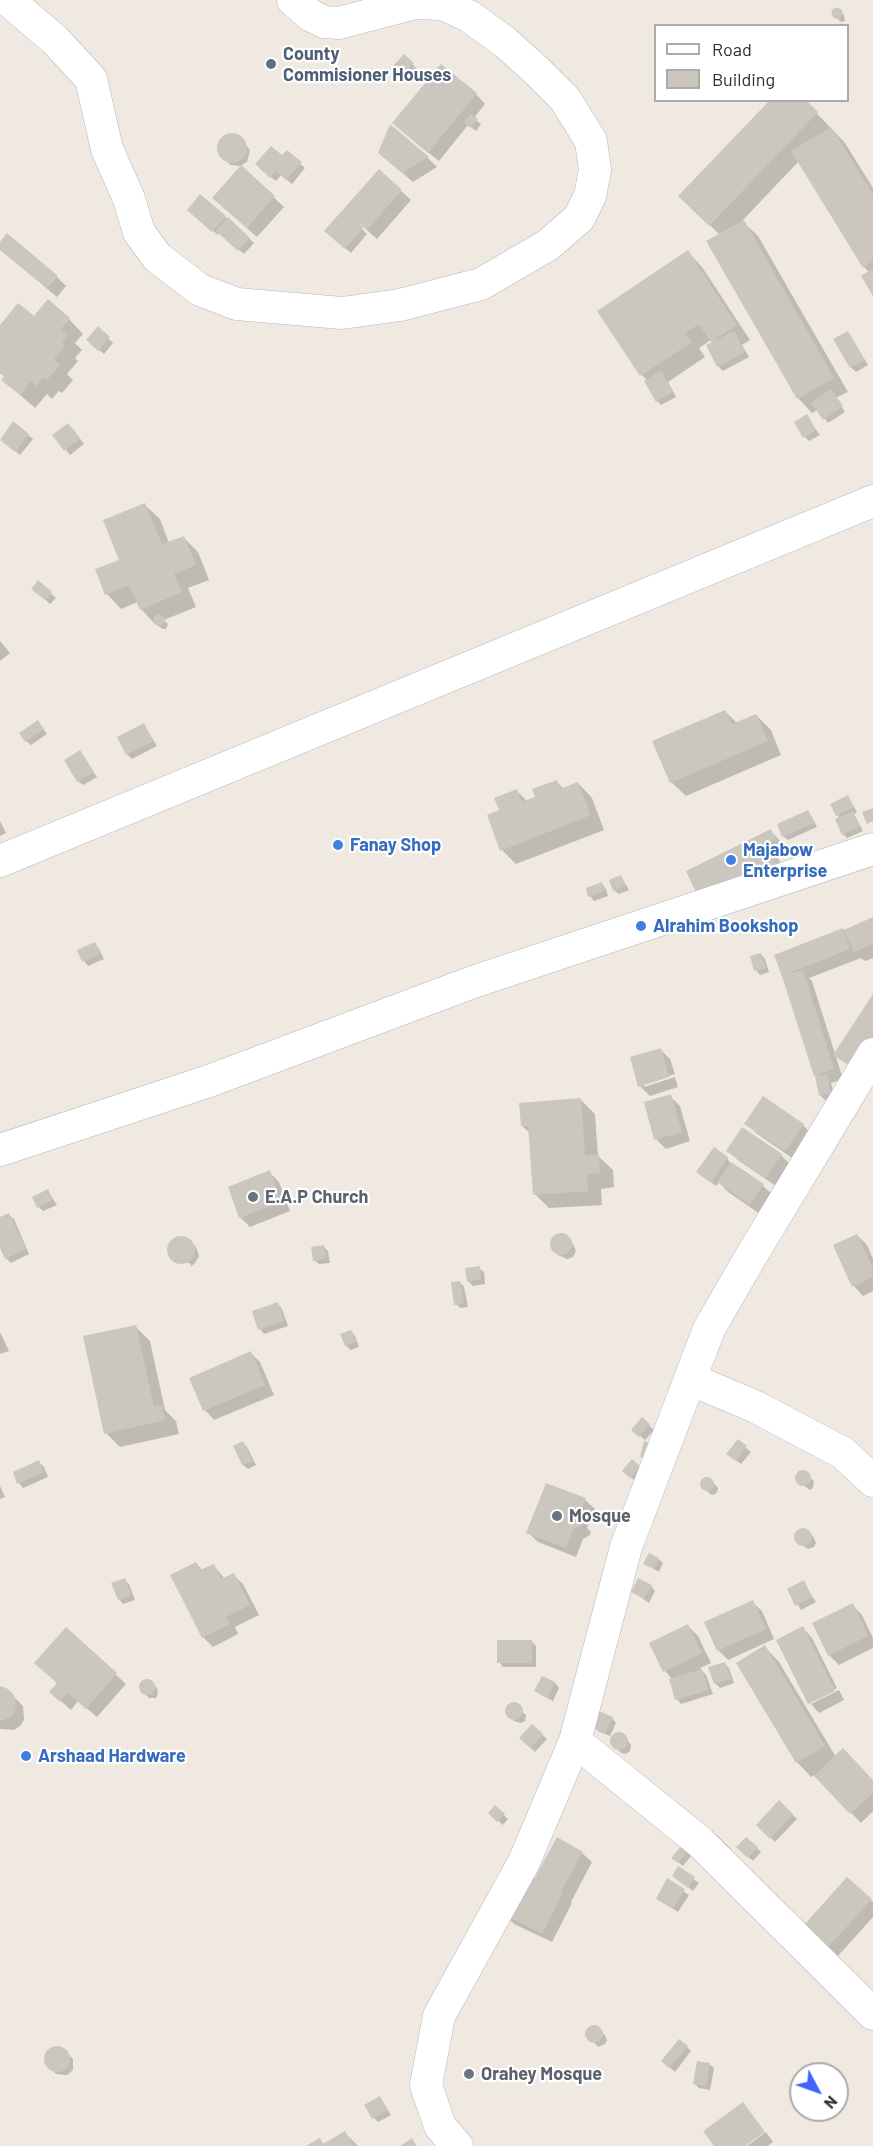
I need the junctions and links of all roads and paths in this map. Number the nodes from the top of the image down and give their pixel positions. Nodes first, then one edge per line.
1 (8, 0) edge
2 (293, 0) edge
3 (873, 501) edge
4 (873, 849) edge
5 (0, 861) edge
6 (873, 1054) edge
7 (0, 1150) edge
8 (690, 1379) junction
9 (873, 1481) edge
10 (575, 1741) junction
11 (873, 2014) edge
12 (457, 2146) edge

1 - 2 street
3 - 5 street
4 - 7 street
6 - 8 street
8 - 9 street
8 - 10 street
10 - 11 street
10 - 12 street

